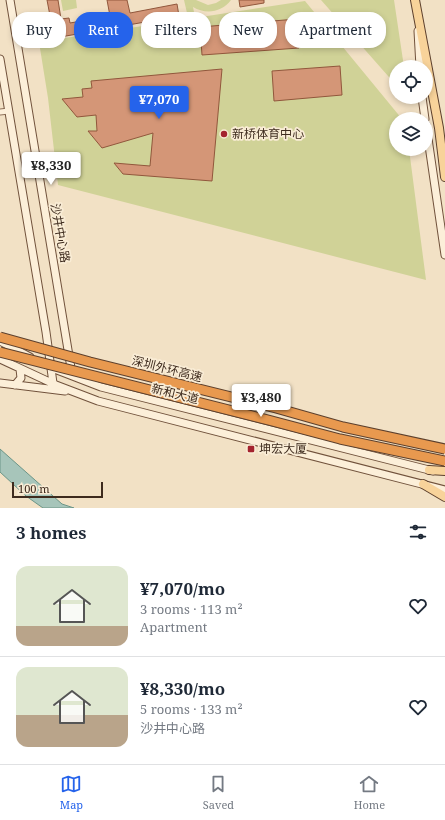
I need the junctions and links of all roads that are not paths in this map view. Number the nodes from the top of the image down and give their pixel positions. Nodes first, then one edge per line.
1 (10, 0) edge
2 (416, 4) edge
3 (0, 59) edge
4 (420, 60) edge
5 (9, 111) junction
6 (0, 112) edge
7 (431, 156) edge
8 (445, 176) edge
9 (445, 255) edge
10 (0, 338) edge
11 (0, 341) edge
12 (0, 352) edge
13 (0, 359) edge
14 (50, 367) junction
15 (20, 369) junction
16 (72, 376) junction
17 (0, 383) edge
18 (53, 383) junction
19 (15, 385) junction
20 (72, 391) junction
21 (445, 448) edge
22 (445, 461) edge
23 (429, 470) junction
24 (445, 471) edge
25 (445, 475) edge
26 (423, 484) junction
27 (445, 490) edge
28 (445, 497) edge

1 - 16 main road, 沙井中心路
2 - 4 main road
2 - 8 main road
3 - 5 main road
5 - 6 street
5 - 14 main road
7 - 9 main road
10 - 21 highway, 深圳外环高速, bridge
11 - 14 main road, 新和大道
12 - 22 highway, 深圳外环高速, bridge
13 - 15 main road
14 - 16 main road, 新和大道
14 - 18 main road
15 - 18 main road
15 - 19 main road
16 - 23 main road, 新和大道
17 - 19 main road
18 - 20 main road
19 - 20 main road
20 - 26 main road
23 - 24 main road
23 - 25 main road, 新和大道
26 - 27 main road
26 - 28 main road

